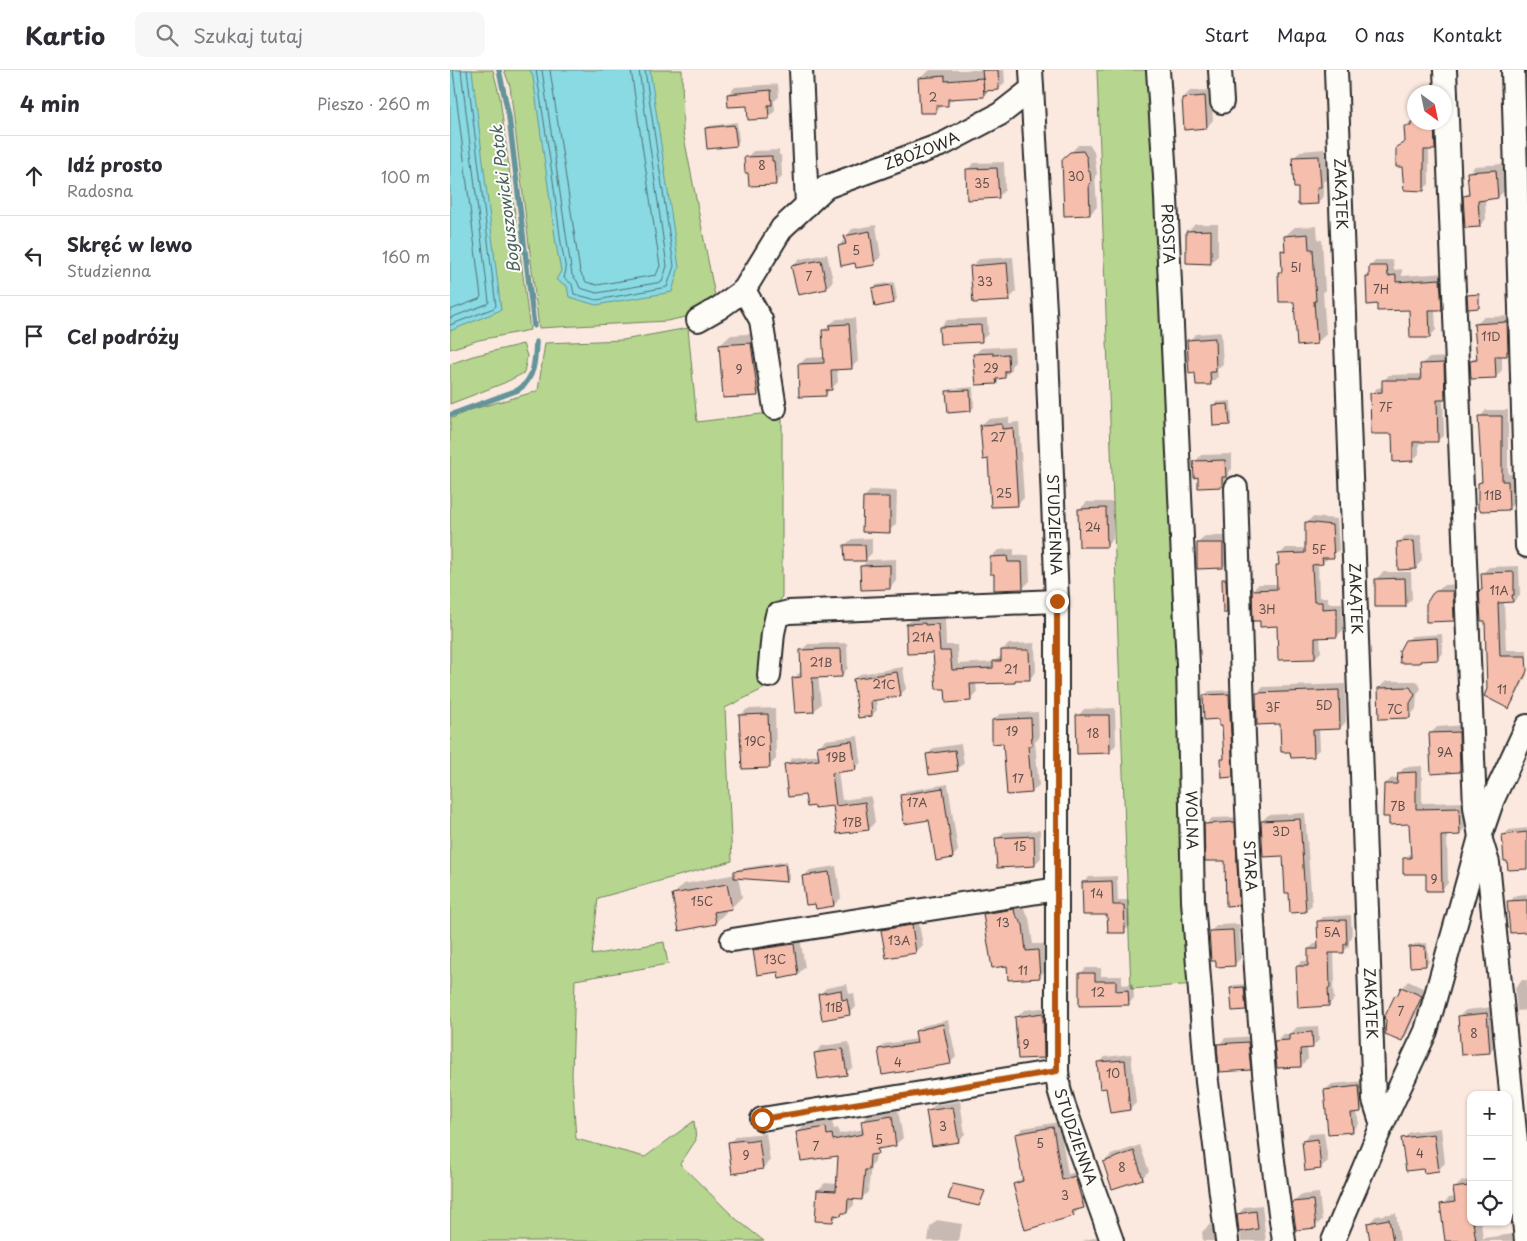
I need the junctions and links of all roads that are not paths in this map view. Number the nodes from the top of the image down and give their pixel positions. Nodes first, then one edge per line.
1 (801, 70) edge
2 (1158, 70) edge
3 (1220, 70) edge
4 (1336, 70) edge
5 (1445, 70) edge
6 (1513, 70) edge
7 (1032, 80) edge
8 (1222, 102) dead end
9 (807, 205) junction
10 (744, 290) junction
11 (698, 320) dead end
12 (1176, 398) joint
13 (775, 408) dead end
14 (1236, 488) dead end
15 (1527, 546) edge
16 (1057, 601) junction
17 (769, 676) dead end
18 (1527, 726) edge
19 (1480, 837) junction
20 (1057, 889) junction
21 (732, 940) dead end
22 (1057, 1071) junction
23 (762, 1119) dead end
24 (1382, 1125) junction
25 (1112, 1241) edge
26 (1227, 1241) edge
27 (1284, 1241) edge
28 (1333, 1241) edge
29 (1526, 1241) edge

1 - 9 street
2 - 12 street, PROSTA
3 - 8 street
4 - 24 street, ZAKĄTEK
5 - 19 street
6 - 15 street
7 - 9 street, ZBOŻOWA
7 - 16 street, STUDZIENNA
9 - 10 street, ZBOŻOWA
10 - 11 street, ZBOŻOWA
10 - 13 street
12 - 26 street, WOLNA
14 - 27 street, STARA
16 - 17 street
16 - 20 street, STUDZIENNA
18 - 19 street
19 - 24 street
19 - 29 street
20 - 21 street
20 - 22 street, STUDZIENNA
22 - 23 street
22 - 25 street, STUDZIENNA
24 - 28 street

